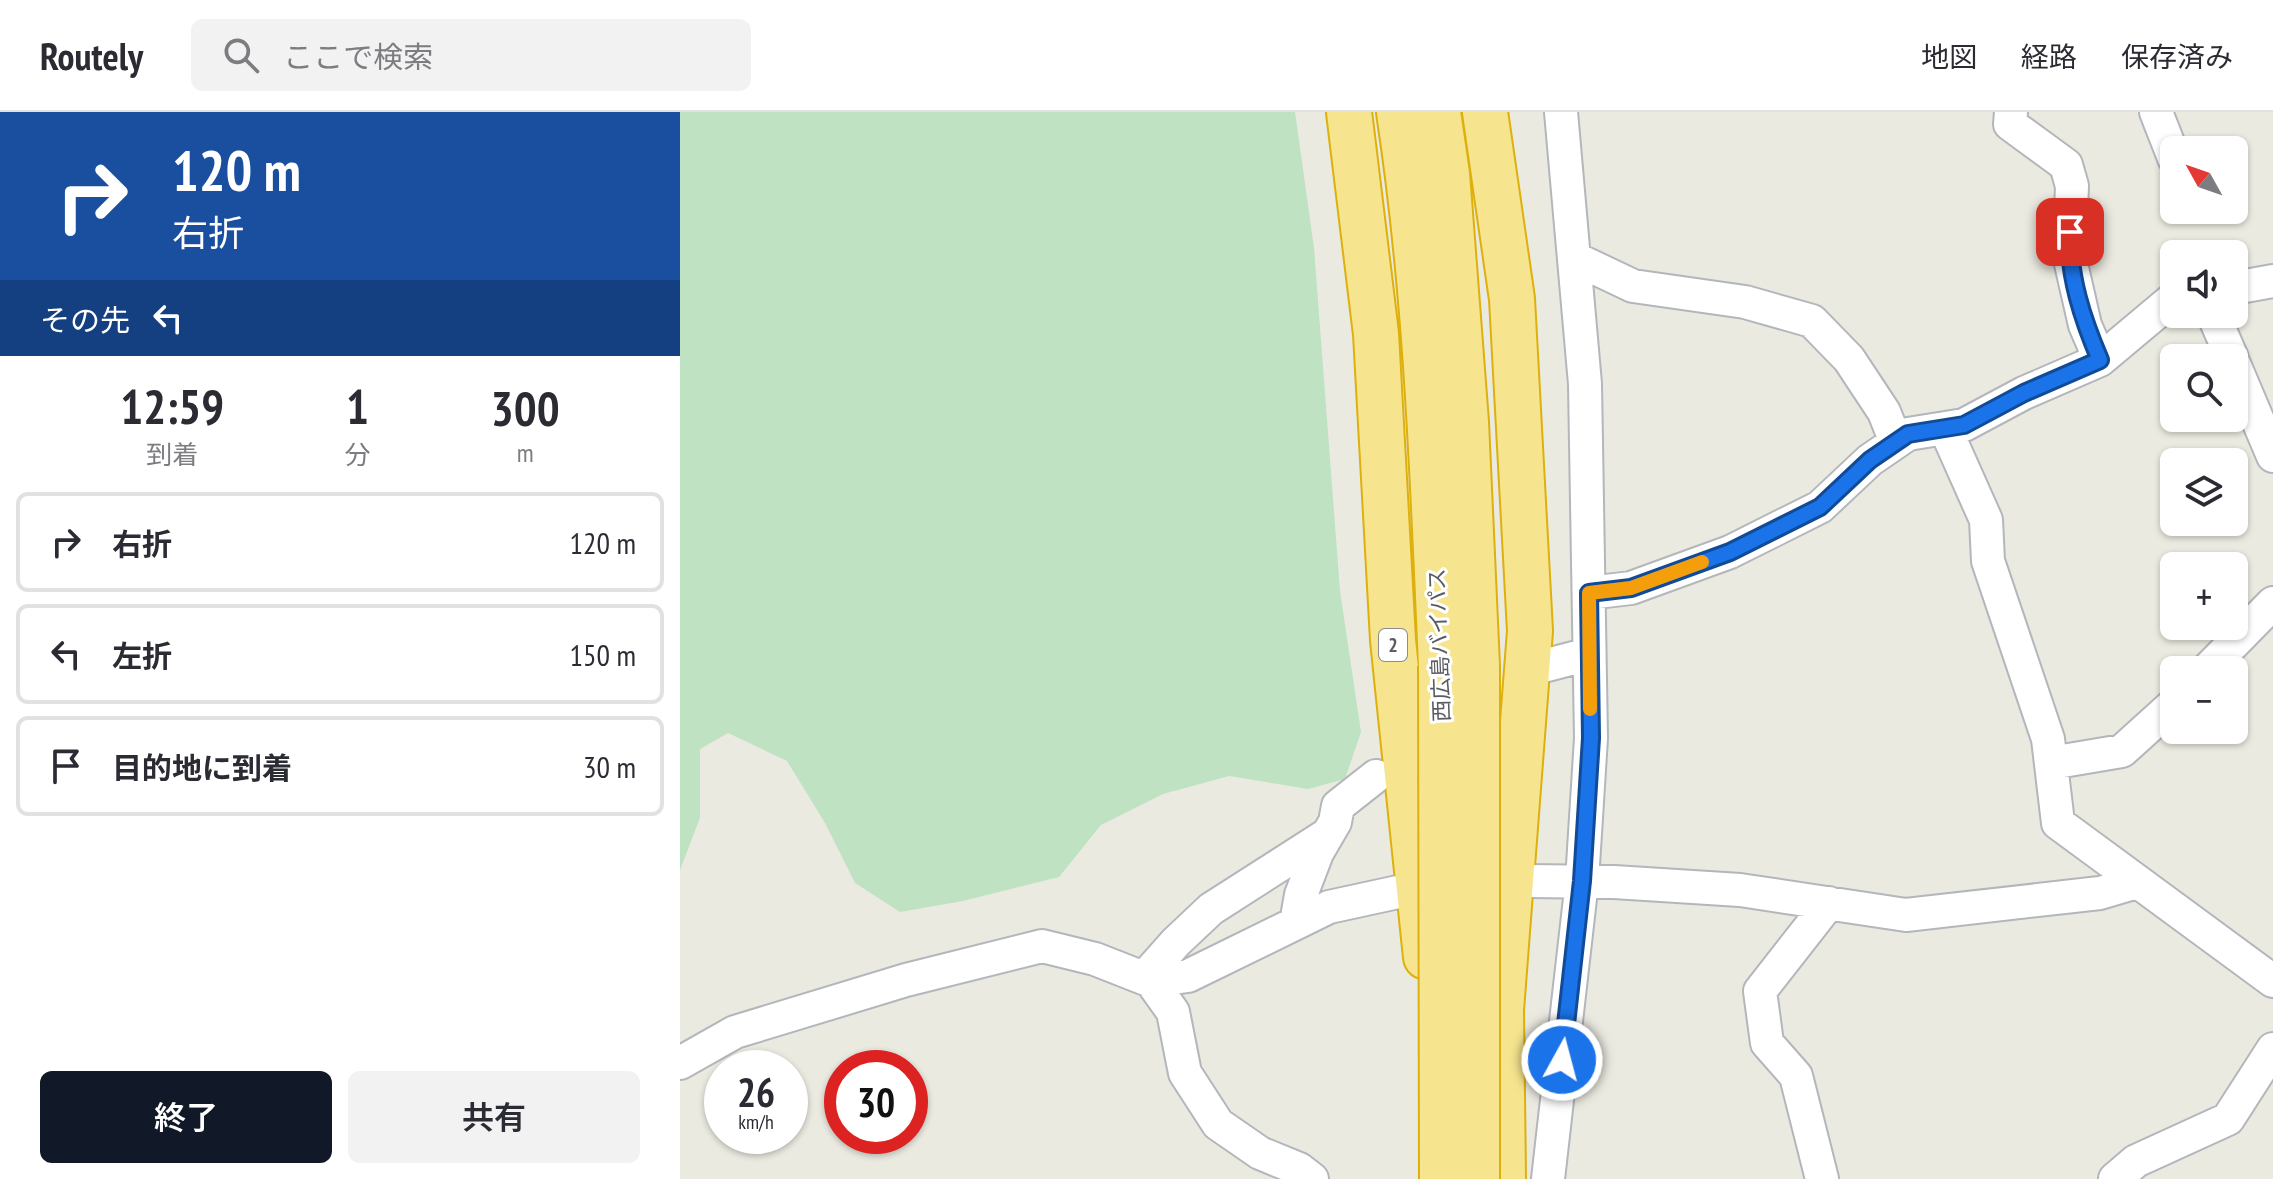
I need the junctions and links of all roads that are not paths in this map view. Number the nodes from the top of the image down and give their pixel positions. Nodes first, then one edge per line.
1 (1349, 112) edge
2 (1399, 112) edge
3 (1438, 112) edge
4 (1485, 112) edge
5 (1561, 112) edge
6 (2011, 112) edge
7 (2156, 112) edge
8 (2165, 136) edge
9 (1574, 258) junction
10 (2273, 281) edge
11 (2248, 285) edge
12 (2160, 310) edge
13 (2100, 360) junction
14 (2248, 397) edge
15 (1945, 428) junction
16 (1896, 442) junction
17 (2273, 456) edge
18 (1589, 593) junction
19 (2273, 603) edge
20 (1589, 654) junction
21 (2221, 656) edge
22 (1547, 665) dead end
23 (1459, 666) junction
24 (2160, 717) edge
25 (2051, 763) junction
26 (1376, 776) dead end
27 (1325, 836) junction
28 (1528, 881) dead end
29 (1582, 881) junction
30 (2137, 882) junction
31 (1398, 892) dead end
32 (1829, 903) junction
33 (1296, 923) junction
34 (1148, 980) junction
35 (2273, 981) edge
36 (2273, 1049) edge
37 (680, 1063) edge
38 (1312, 1179) edge
39 (1427, 1179) edge
40 (1442, 1179) edge
41 (1477, 1179) edge
42 (1503, 1179) edge
43 (1548, 1179) edge
44 (1822, 1179) edge
45 (2115, 1179) edge

1 - 39 highway, 2
2 - 23 highway, 西広島バイパス / 2
3 - 23 highway, 西広島バイパス / 2
4 - 42 highway
5 - 9 street
6 - 13 street
7 - 8 street
9 - 16 street
9 - 18 street
10 - 11 street
12 - 13 street
13 - 15 street
14 - 17 street
15 - 16 street
15 - 25 street
16 - 18 street
18 - 20 street
19 - 21 street
20 - 22 street
20 - 29 street
23 - 40 highway, 西広島バイパス / 2, bridge
23 - 41 highway, 西広島バイパス / 2, bridge
24 - 25 street
25 - 30 street
26 - 27 street
27 - 33 street
27 - 34 street
28 - 29 street
29 - 32 street
29 - 43 street
30 - 32 street
30 - 35 street
31 - 33 street
32 - 44 street
33 - 34 street
34 - 37 street
34 - 38 street
36 - 45 street

